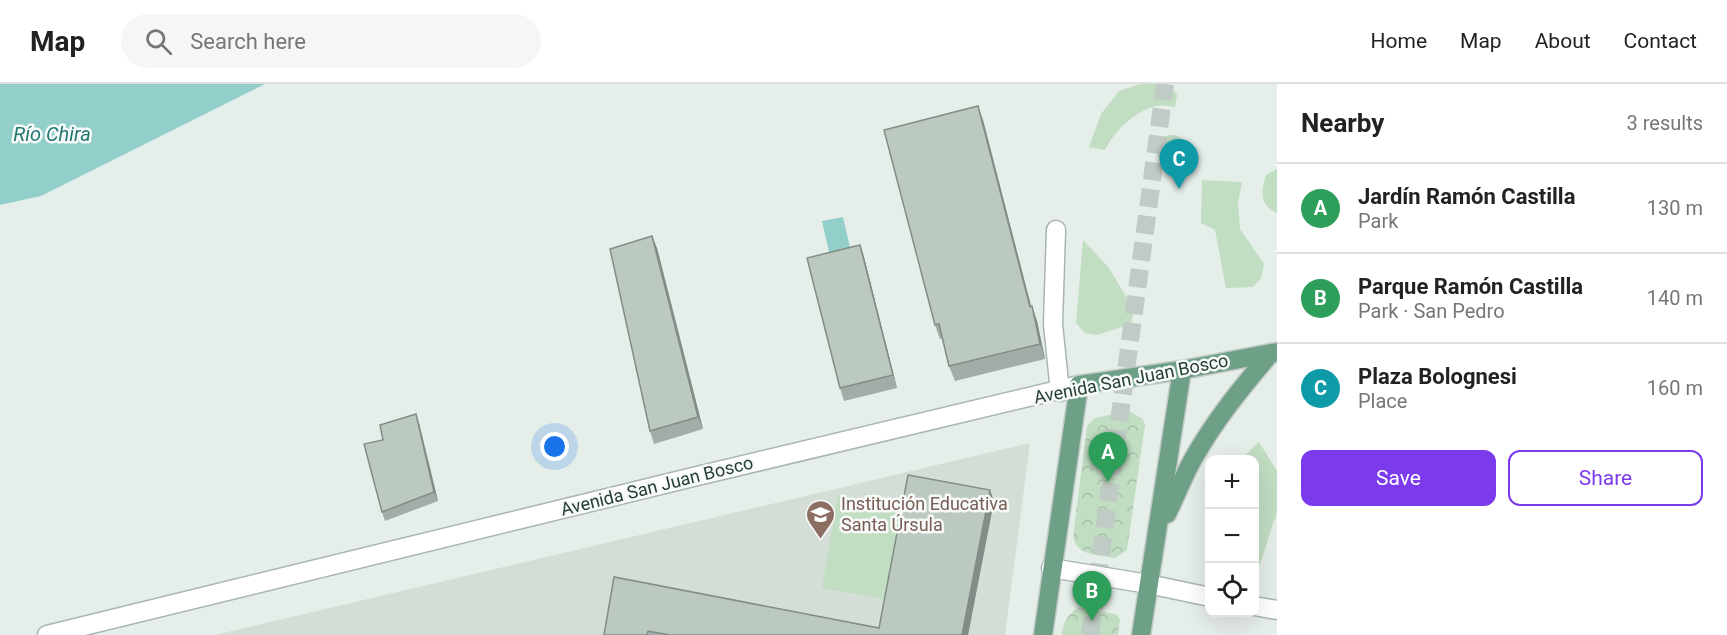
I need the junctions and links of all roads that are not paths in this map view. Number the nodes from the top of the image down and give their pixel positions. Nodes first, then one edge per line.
1 (1056, 230) dead end
2 (1275, 350) edge
3 (1182, 370) junction
4 (1079, 385) junction
5 (1060, 392) junction
6 (1159, 531) junction
7 (1051, 568) junction
8 (1148, 584) junction
9 (1205, 596) edge
10 (1259, 607) edge
11 (1277, 610) edge
12 (47, 635) edge
13 (1043, 635) edge
14 (1141, 635) edge

1 - 5 street
2 - 3 main road, Avenida San Juan Bosco
2 - 6 main road
3 - 4 main road, Avenida San Juan Bosco
3 - 6 main road
4 - 5 street, Avenida San Juan Bosco
4 - 7 main road
5 - 12 street, Avenida San Juan Bosco
6 - 8 main road
7 - 8 street
7 - 13 main road
8 - 9 street
8 - 14 main road
10 - 11 street

